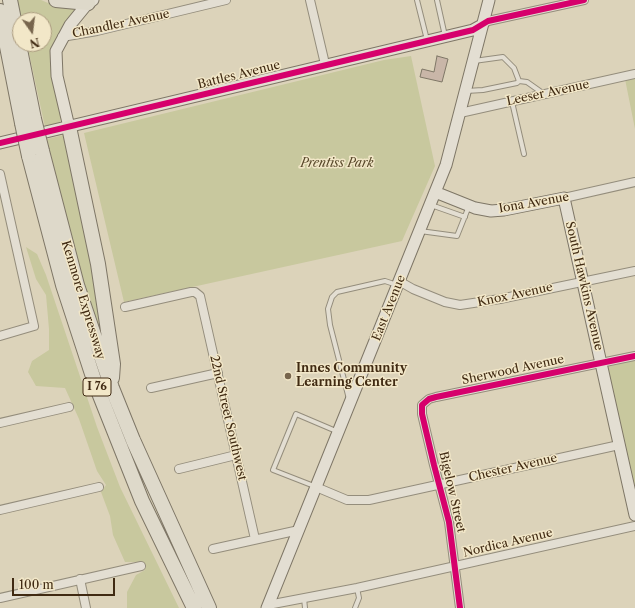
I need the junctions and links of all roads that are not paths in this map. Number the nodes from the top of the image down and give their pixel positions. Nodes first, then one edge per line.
1 (10, 0) edge
2 (56, 0) edge
3 (226, 0) edge
4 (310, 0) edge
5 (417, 0) edge
6 (436, 0) edge
7 (489, 0) edge
8 (584, 0) edge
9 (91, 2) edge
10 (0, 11) edge
11 (0, 23) edge
12 (482, 25) junction
13 (445, 36) junction
14 (62, 37) junction
15 (427, 41) junction
16 (8, 50) junction
17 (474, 61) junction
18 (325, 64) junction
19 (635, 74) edge
20 (519, 81) junction
21 (466, 91) junction
22 (544, 94) junction
23 (512, 101) junction
24 (460, 113) junction
25 (28, 121) junction
26 (69, 127) junction
27 (0, 143) edge
28 (36, 154) junction
29 (524, 154) dead end
30 (0, 174) edge
31 (635, 182) edge
32 (435, 192) junction
33 (564, 198) junction
34 (430, 204) junction
35 (469, 206) junction
36 (465, 217) junction
37 (419, 231) junction
38 (635, 271) edge
39 (582, 281) junction
40 (398, 283) junction
41 (125, 307) dead end
42 (0, 336) edge
43 (635, 356) edge
44 (602, 363) junction
45 (218, 373) junction
46 (112, 388) junction
47 (151, 388) dead end
48 (350, 404) junction
49 (69, 407) dead end
50 (0, 423) edge
51 (426, 429) joint
52 (339, 432) junction
53 (618, 445) junction
54 (236, 455) junction
55 (179, 469) dead end
56 (439, 485) junction
57 (99, 487) dead end
58 (316, 487) junction
59 (0, 510) edge
60 (635, 515) edge
61 (635, 526) edge
62 (299, 530) junction
63 (255, 539) junction
64 (213, 549) dead end
65 (141, 566) dead end
66 (455, 566) junction
67 (80, 579) junction
68 (358, 588) junction
69 (0, 598) edge
70 (304, 598) junction
71 (268, 606) edge
72 (86, 608) edge
73 (194, 608) edge
74 (209, 608) edge
75 (305, 608) edge
76 (355, 608) edge
77 (460, 608) edge

1 - 25 highway, Kenmore Expressway / I 76
2 - 9 highway
3 - 14 street, Chandler Avenue
4 - 18 street
5 - 15 lane
6 - 13 lane
7 - 12 street, East Avenue
8 - 12 street
9 - 14 street
10 - 16 highway, Kenmore Expressway / I 76
11 - 16 highway
12 - 13 street, Battles Avenue
12 - 17 street, East Avenue
13 - 15 street, Battles Avenue
14 - 26 street
15 - 18 street, Battles Avenue
16 - 25 highway, Kenmore Expressway / I 76
17 - 20 lane
17 - 21 street, East Avenue
18 - 26 street, Battles Avenue
19 - 22 street, Leeser Avenue
20 - 21 lane
20 - 22 lane
21 - 24 street, East Avenue
22 - 23 street, Leeser Avenue
23 - 24 street, Leeser Avenue
23 - 29 lane
24 - 32 street, East Avenue
25 - 28 highway, Kenmore Expressway / I 76, bridge
26 - 27 street, Battles Avenue
26 - 46 highway
28 - 46 highway, Kenmore Expressway / I 76
28 - 73 highway, Kenmore Expressway / I 76
30 - 42 street
31 - 33 street, Iona Avenue
32 - 34 street, East Avenue
32 - 35 street, Iona Avenue
33 - 35 street, Iona Avenue
33 - 39 street, South Hawkins Avenue
34 - 36 lane
34 - 37 street, East Avenue
35 - 36 lane
36 - 37 lane
37 - 40 street, East Avenue
38 - 39 street, Knox Avenue
39 - 40 street, Knox Avenue
39 - 44 street, South Hawkins Avenue
40 - 48 street, East Avenue
40 - 48 lane
41 - 45 street, 22nd Street Southwest
43 - 44 street, Sherwood Avenue
44 - 51 street, Sherwood Avenue
44 - 53 street, South Hawkins Avenue
45 - 47 street
45 - 54 street, 22nd Street Southwest
46 - 74 highway, Kenmore Expressway / I 76
48 - 52 street, East Avenue
49 - 50 street
51 - 56 street, Bigelow Street
52 - 58 street, East Avenue
52 - 58 lane
53 - 56 street, Chester Avenue
53 - 60 street, South Hawkins Avenue
54 - 55 street
54 - 63 street, 22nd Street Southwest
56 - 58 street, Chester Avenue
56 - 66 street, Bigelow Street
57 - 59 street
58 - 62 street, East Avenue
61 - 66 street, Nordica Avenue
62 - 63 street
62 - 71 street, East Avenue
63 - 64 street
65 - 67 street
66 - 68 street, Nordica Avenue
66 - 77 street, Bigelow Street
67 - 69 street
67 - 72 street
68 - 70 street, Nordica Avenue
68 - 76 lane
70 - 71 street, Nordica Avenue
70 - 75 lane

